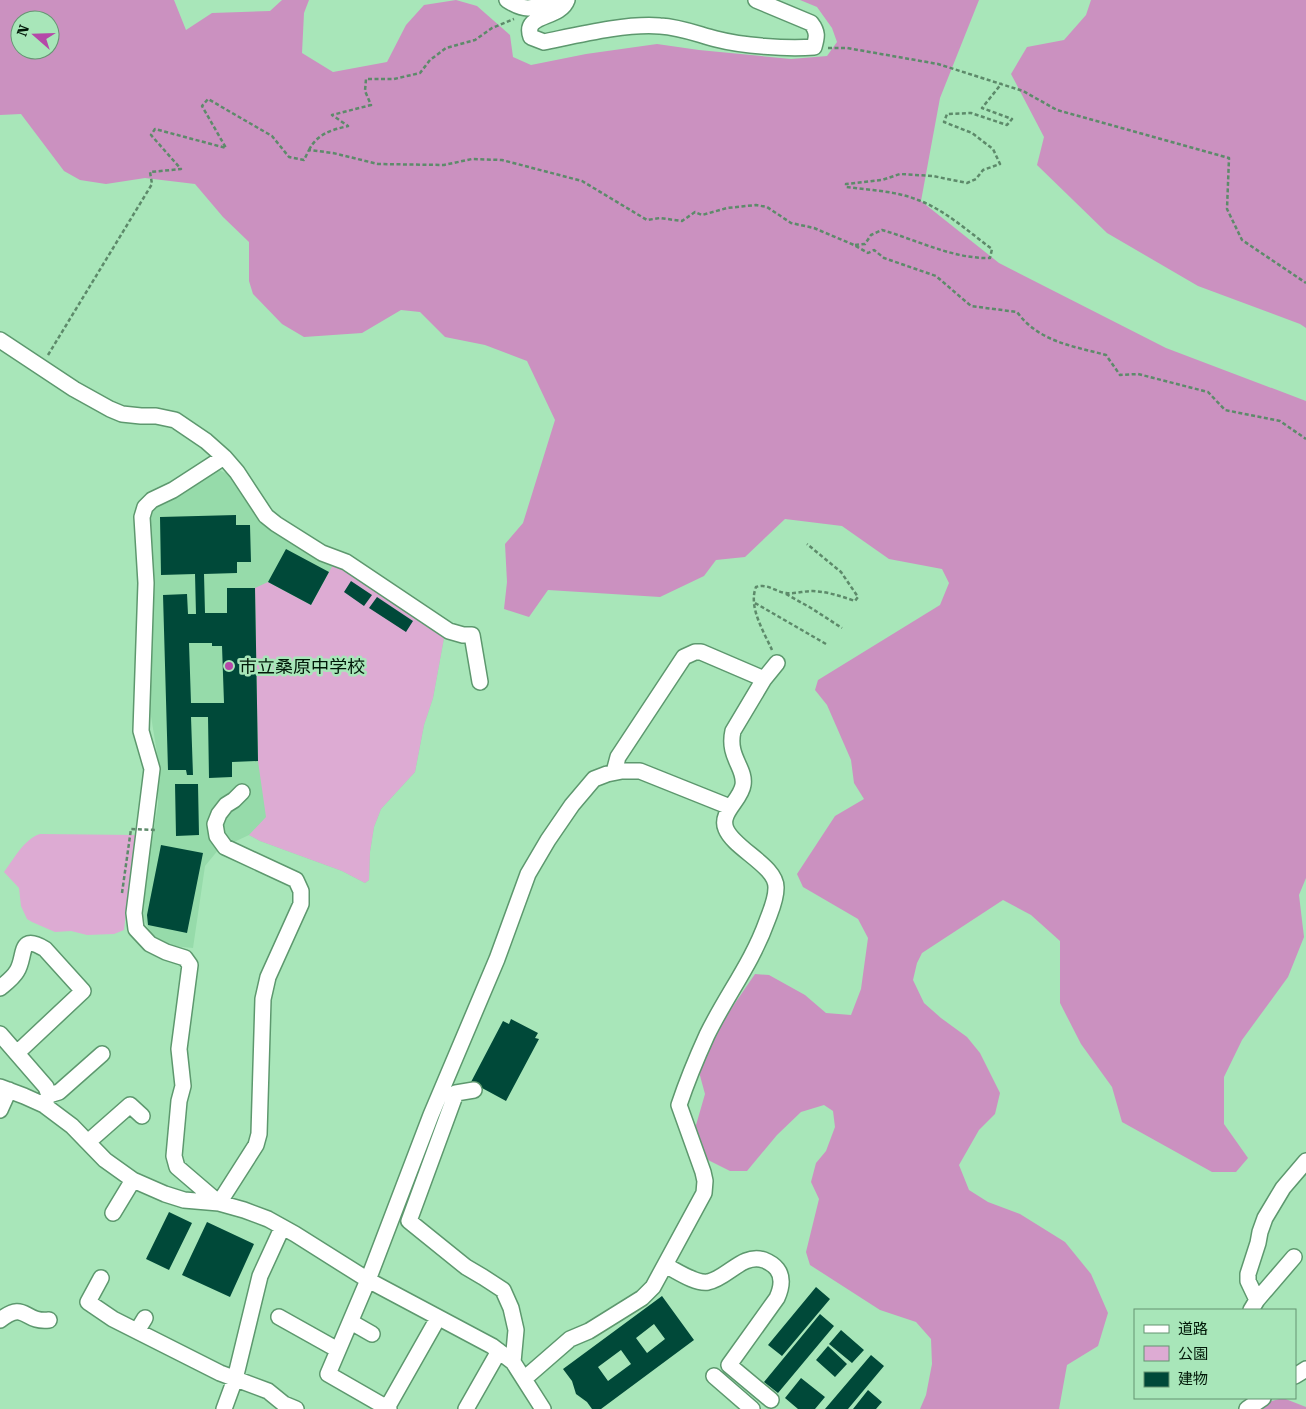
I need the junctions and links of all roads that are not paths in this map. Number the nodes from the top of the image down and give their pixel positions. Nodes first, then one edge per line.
1 (507, 0) edge
2 (553, 0) edge
3 (568, 0) edge
4 (756, 0) edge
5 (0, 340) edge
6 (224, 457) junction
7 (777, 663) road end
8 (764, 679) junction
9 (480, 682) dead end
10 (614, 772) junction
11 (242, 792) dead end
12 (730, 808) junction
13 (0, 988) edge
14 (0, 1034) edge
15 (17, 1053) junction
16 (102, 1054) dead end
17 (5, 1089) edge
18 (474, 1090) dead end
19 (47, 1100) junction
20 (0, 1110) edge
21 (142, 1116) dead end
22 (88, 1142) junction
23 (1306, 1162) edge
24 (133, 1180) junction
25 (219, 1203) junction
26 (113, 1213) dead end
27 (282, 1228) junction
28 (1294, 1257) dead end
29 (665, 1265) junction
30 (101, 1278) dead end
31 (368, 1280) junction
32 (1254, 1305) edge
33 (280, 1317) dead end
34 (145, 1318) dead end
35 (438, 1318) junction
36 (0, 1320) edge
37 (49, 1320) dead end
38 (350, 1322) junction
39 (137, 1331) junction
40 (372, 1334) dead end
41 (338, 1350) junction
42 (499, 1351) junction
43 (513, 1362) junction
44 (714, 1376) dead end
45 (235, 1379) junction
46 (524, 1379) junction
47 (1262, 1399) edge
48 (771, 1400) dead end
49 (380, 1407) edge
50 (541, 1408) edge
51 (224, 1409) edge
52 (296, 1409) edge
53 (466, 1409) edge
54 (752, 1409) edge
55 (1247, 1409) edge

1 - 2 street
3 - 4 street
5 - 6 street
6 - 9 street
6 - 25 street
7 - 8 street
8 - 10 street
8 - 12 street
10 - 12 street
10 - 31 street
11 - 25 street
12 - 29 street
13 - 15 street
14 - 15 street
15 - 19 street
16 - 19 street
17 - 19 street
17 - 20 street
18 - 43 street
19 - 22 street
21 - 22 street
22 - 24 street
23 - 32 street
24 - 25 street
24 - 26 street
25 - 27 street
27 - 31 street
27 - 45 street
28 - 32 street
29 - 46 street
29 - 48 street
30 - 39 street
31 - 35 street
31 - 38 street
33 - 41 street
34 - 39 street
35 - 42 street
35 - 49 street
36 - 37 street
38 - 40 street
38 - 41 street
39 - 45 street
41 - 49 street
42 - 43 street
42 - 53 street
43 - 46 street
44 - 54 street
45 - 51 street
45 - 52 street
46 - 50 street
47 - 55 street

